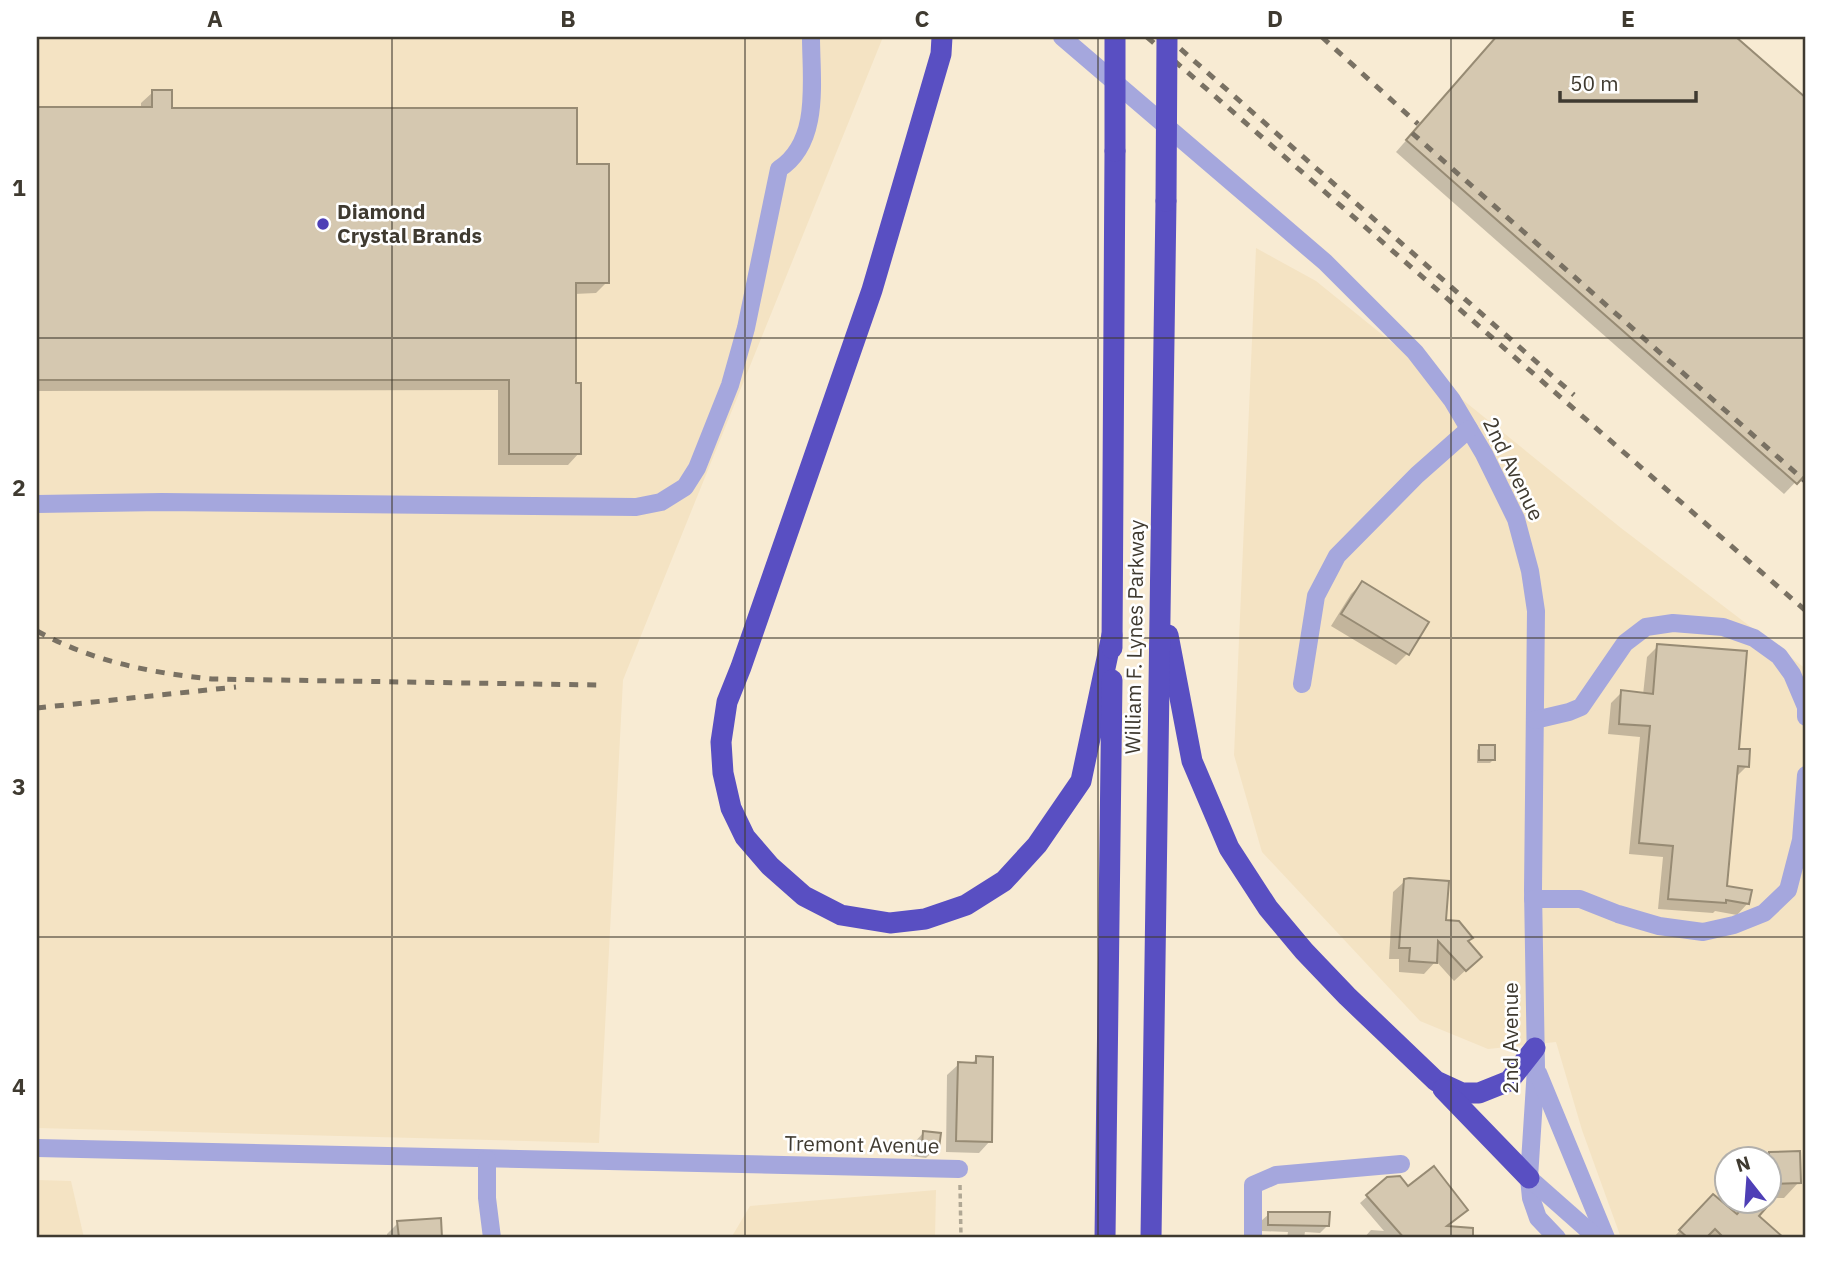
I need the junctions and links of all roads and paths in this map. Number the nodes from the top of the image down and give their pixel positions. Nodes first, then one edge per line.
1 (811, 37) edge
2 (957, 37) edge
3 (1062, 37) edge
4 (1115, 37) edge
5 (1167, 37) edge
6 (942, 45) edge
7 (1469, 429) junction
8 (37, 504) edge
9 (1161, 604) junction
10 (1112, 635) junction
11 (1302, 684) dead end
12 (1806, 717) edge
13 (1535, 720) junction
14 (1806, 775) edge
15 (1533, 899) junction
16 (1535, 1058) junction
17 (1436, 1082) junction
18 (37, 1148) edge
19 (487, 1159) junction
20 (1401, 1164) dead end
21 (959, 1169) joint
22 (1529, 1178) junction
23 (492, 1238) edge
24 (961, 1238) edge
25 (1105, 1238) edge
26 (1151, 1238) edge
27 (1252, 1238) edge
28 (1558, 1238) edge
29 (1597, 1238) edge
30 (1606, 1238) edge

1 - 8 street
2 - 6 highway
3 - 7 street, 2nd Avenue
4 - 10 highway, William F. Lynes Parkway, bridge
5 - 9 highway, William F. Lynes Parkway, bridge
6 - 10 highway
7 - 11 street
7 - 13 street, 2nd Avenue
9 - 17 highway
9 - 26 highway, William F. Lynes Parkway
10 - 25 highway, William F. Lynes Parkway
12 - 13 street
13 - 15 street, 2nd Avenue
14 - 15 street
15 - 16 street, 2nd Avenue
16 - 17 highway
16 - 22 street, 2nd Avenue
16 - 30 street
17 - 22 highway
18 - 19 street, Tremont Avenue
19 - 21 street, Tremont Avenue
19 - 23 street
20 - 27 street
21 - 24 path
22 - 28 street, 2nd Avenue
22 - 29 street

